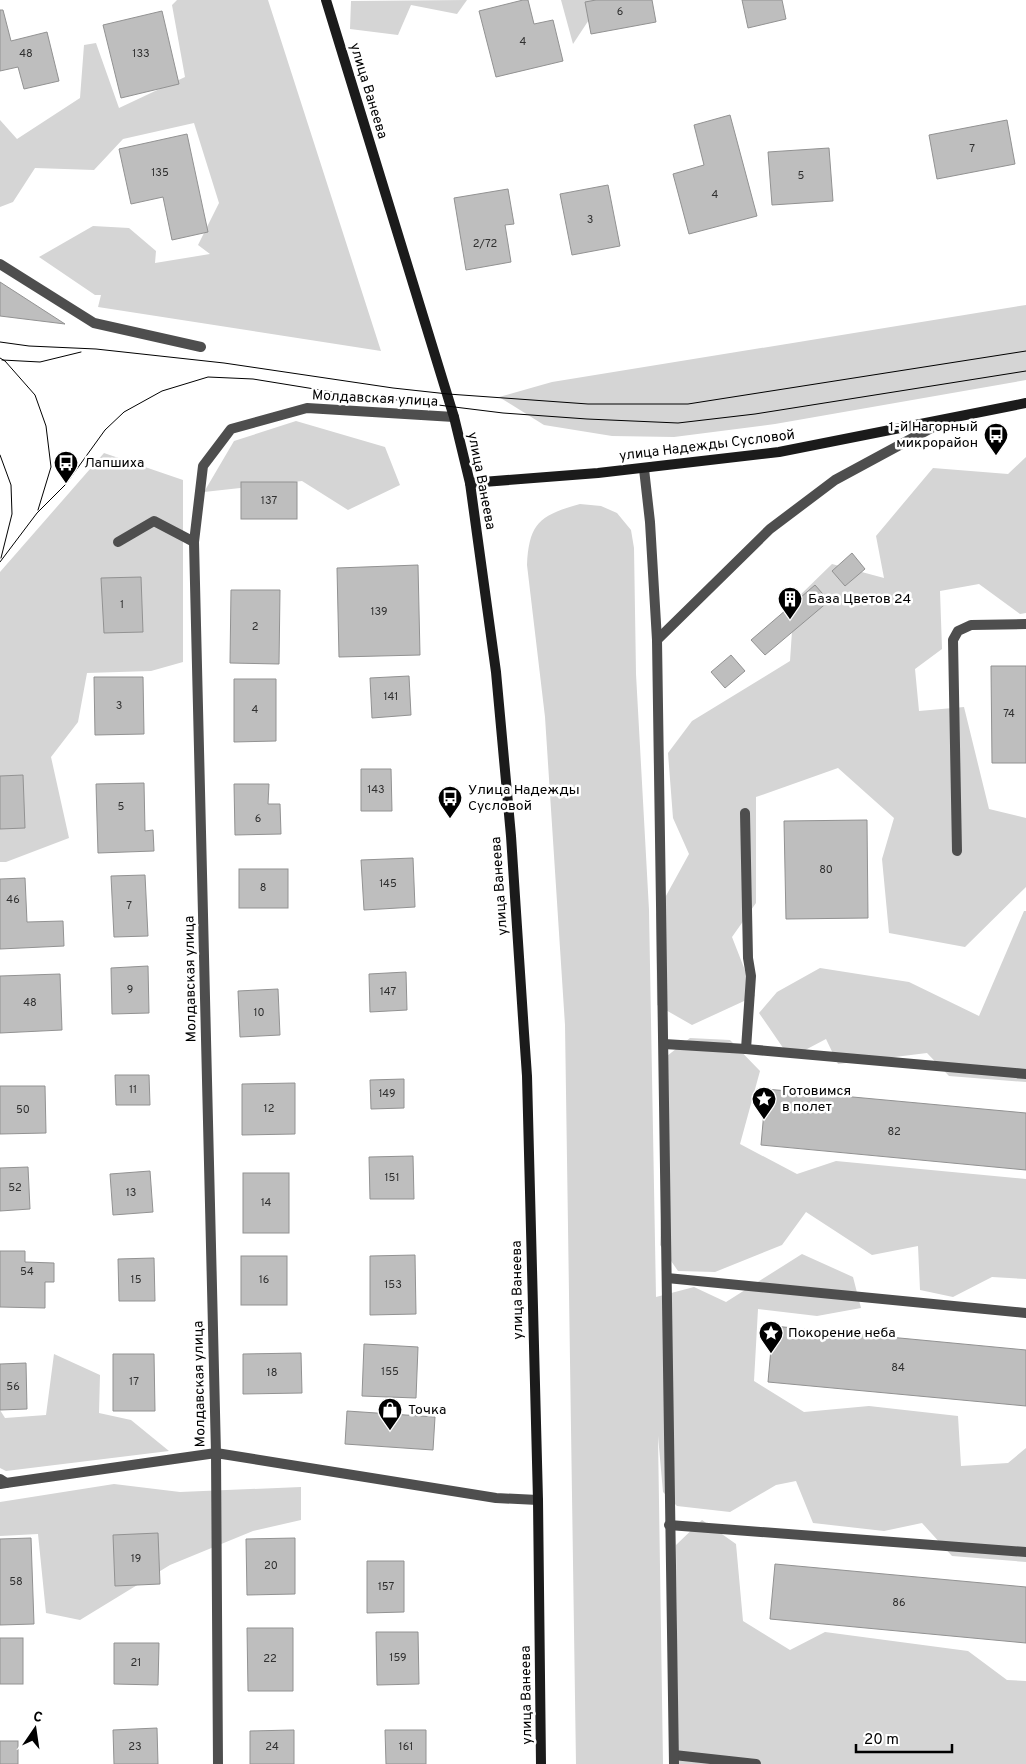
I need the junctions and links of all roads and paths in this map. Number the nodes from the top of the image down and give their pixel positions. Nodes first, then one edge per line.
1 (326, 0) edge
2 (0, 264) edge
3 (201, 347) dead end
4 (1026, 403) edge
5 (454, 417) junction
6 (946, 420) junction
7 (644, 469) junction
8 (470, 483) junction
9 (118, 542) dead end
10 (194, 542) junction
11 (1026, 624) edge
12 (657, 640) junction
13 (745, 813) dead end
14 (957, 851) dead end
15 (664, 1044) junction
16 (746, 1049) junction
17 (1026, 1074) edge
18 (667, 1278) junction
19 (1026, 1313) edge
20 (216, 1453) junction
21 (2, 1482) edge
22 (538, 1500) junction
23 (670, 1524) junction
24 (1026, 1552) edge
25 (674, 1760) edge
26 (218, 1764) edge
27 (541, 1764) edge
28 (756, 1764) edge

1 - 5 main road, улица Ванеева
2 - 3 street
4 - 6 main road, улица Надежды Сусловой
5 - 8 main road, улица Ванеева
5 - 10 street, Молдавская улица
6 - 7 main road, улица Надежды Сусловой
6 - 12 street, улица Надежды Сусловой
7 - 8 main road, улица Надежды Сусловой
7 - 12 street
8 - 22 main road, улица Ванеева
9 - 10 street
10 - 20 street, Молдавская улица
11 - 14 street
12 - 15 street
13 - 16 street
15 - 16 street
15 - 18 street
16 - 17 street
18 - 19 street
18 - 23 street
20 - 21 street
20 - 22 street
20 - 26 street, Молдавская улица
22 - 27 main road, улица Ванеева
23 - 24 street
23 - 25 street
25 - 28 street

